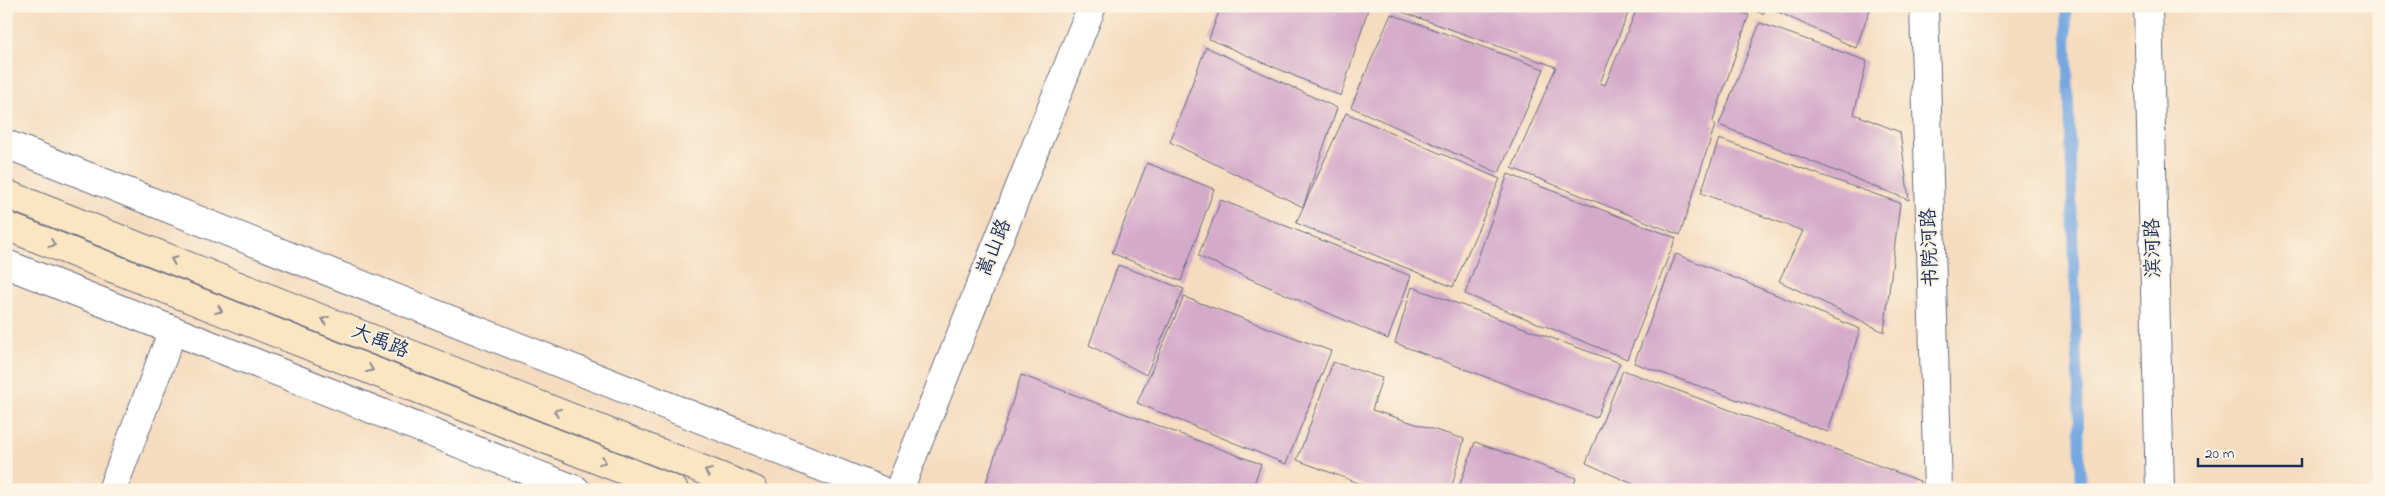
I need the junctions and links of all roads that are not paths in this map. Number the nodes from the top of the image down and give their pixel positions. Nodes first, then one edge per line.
1 (1092, 6) edge
2 (1924, 6) edge
3 (2148, 6) edge
4 (6, 144) edge
5 (6, 194) edge
6 (6, 226) edge
7 (6, 264) edge
8 (173, 330) junction
9 (112, 490) edge
10 (576, 490) edge
11 (674, 490) edge
12 (754, 490) edge
13 (880, 490) edge
14 (899, 490) edge
15 (1938, 490) edge
16 (2160, 490) edge

1 - 14 street, 嵩山路
2 - 15 street, 书院河路
3 - 16 street, 滨河路
4 - 13 street
12 -> 5 main road, 大禹路
6 -> 11 main road, 大禹路
7 - 8 street
8 - 9 street
8 - 10 street

